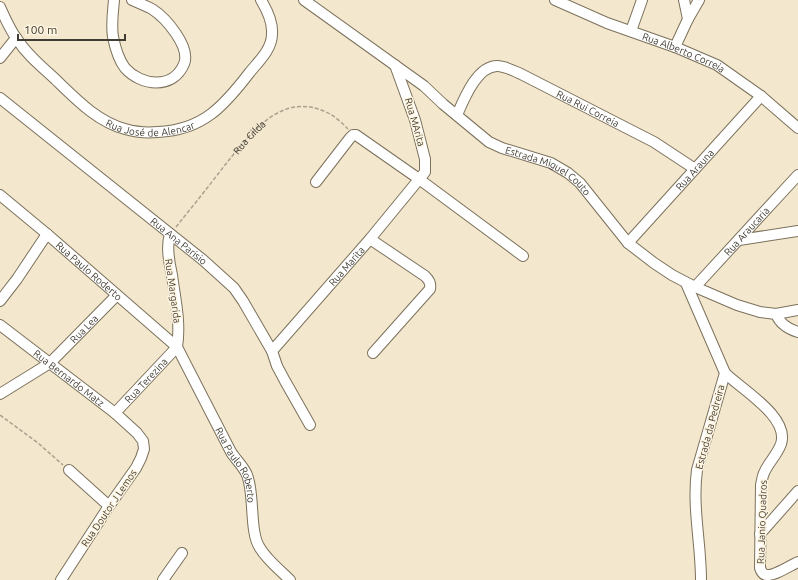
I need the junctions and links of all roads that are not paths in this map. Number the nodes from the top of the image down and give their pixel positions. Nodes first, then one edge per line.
1 (114, 0) edge
2 (132, 0) edge
3 (261, 0) edge
4 (304, 0) edge
5 (555, 0) edge
6 (642, 0) edge
7 (684, 0) edge
8 (698, 0) edge
9 (0, 7) edge
10 (688, 19) junction
11 (631, 31) junction
12 (16, 38) junction
13 (675, 47) junction
14 (0, 58) edge
15 (395, 65) junction
16 (761, 96) junction
17 (0, 98) edge
18 (457, 115) junction
19 (798, 128) edge
20 (695, 169) junction
21 (798, 175) edge
22 (419, 179) junction
23 (316, 182) dead end
24 (0, 195) edge
25 (798, 231) edge
26 (48, 234) junction
27 (170, 234) junction
28 (370, 239) junction
29 (739, 240) junction
30 (628, 244) junction
31 (524, 256) dead end
32 (691, 285) junction
33 (117, 295) junction
34 (0, 301) edge
35 (798, 310) edge
36 (776, 314) junction
37 (0, 325) edge
38 (798, 332) edge
39 (177, 347) junction
40 (272, 351) junction
41 (373, 353) dead end
42 (50, 363) junction
43 (725, 373) junction
44 (0, 394) edge
45 (115, 412) junction
46 (310, 425) dead end
47 (137, 433) joint
48 (69, 470) road end
49 (798, 491) edge
50 (109, 506) junction
51 (760, 534) junction
52 (182, 553) dead end
53 (798, 562) edge
54 (61, 580) edge
55 (163, 580) edge
56 (290, 580) edge
57 (701, 580) edge

1 - 2 street
3 - 12 street, Rua José de Alencar
4 - 15 street, Estrada Miguel Couto
5 - 11 street, Rua Alberto Correia
6 - 11 street
7 - 10 street
8 - 10 street
9 - 12 street, Rua José de Alencar
10 - 13 street
11 - 13 street, Rua Alberto Correia
12 - 14 street
13 - 16 street, Rua Alberto Correia
15 - 18 street, Estrada Miguel Couto
15 - 22 street, Rua MArita
16 - 19 street, Rua Alberto Correia
16 - 20 street, Rua Arauna
17 - 27 street, Rua Ana Parisio
18 - 20 street, Rua Rui Correia
18 - 30 street, Estrada Miguel Couto
20 - 30 street, Rua Arauna
21 - 29 street, Rua Araucaria
22 - 23 street
22 - 28 street, Rua Marita
22 - 31 street
24 - 26 street, Rua Paulo Roderto
25 - 29 street
26 - 33 street, Rua Paulo Roderto
26 - 34 street
27 - 39 street, Rua Margarida
27 - 40 street, Rua Ana Parisio
28 - 40 street, Rua Marita
28 - 41 street
29 - 32 street, Rua Araucaria
30 - 32 street, Estrada Miguel Couto
32 - 36 street, Estrada Miguel Couto
32 - 43 street, Estrada da Pedreira
33 - 39 street, Rua Paulo Roderto
33 - 42 street, Rua Lea
35 - 36 street, Estrada Miguel Couto
36 - 38 street
37 - 42 street, Rua Bernardo Matz
39 - 45 street, Rua Terezina
39 - 56 street, Rua Paulo Roberto
40 - 46 street, Rua Ana Parisio
42 - 44 street, Rua Lea
42 - 45 street, Rua Bernardo Matz
43 - 51 street, Rua Janio Quadros
43 - 57 street, Estrada da Pedreira
45 - 47 street, Rua Bernardo Matz
47 - 50 street, Rua Doutor J Lemos
48 - 50 street
49 - 51 street
50 - 54 street, Rua Doutor J Lemos
51 - 53 street, Rua Janio Quadros
52 - 55 street

